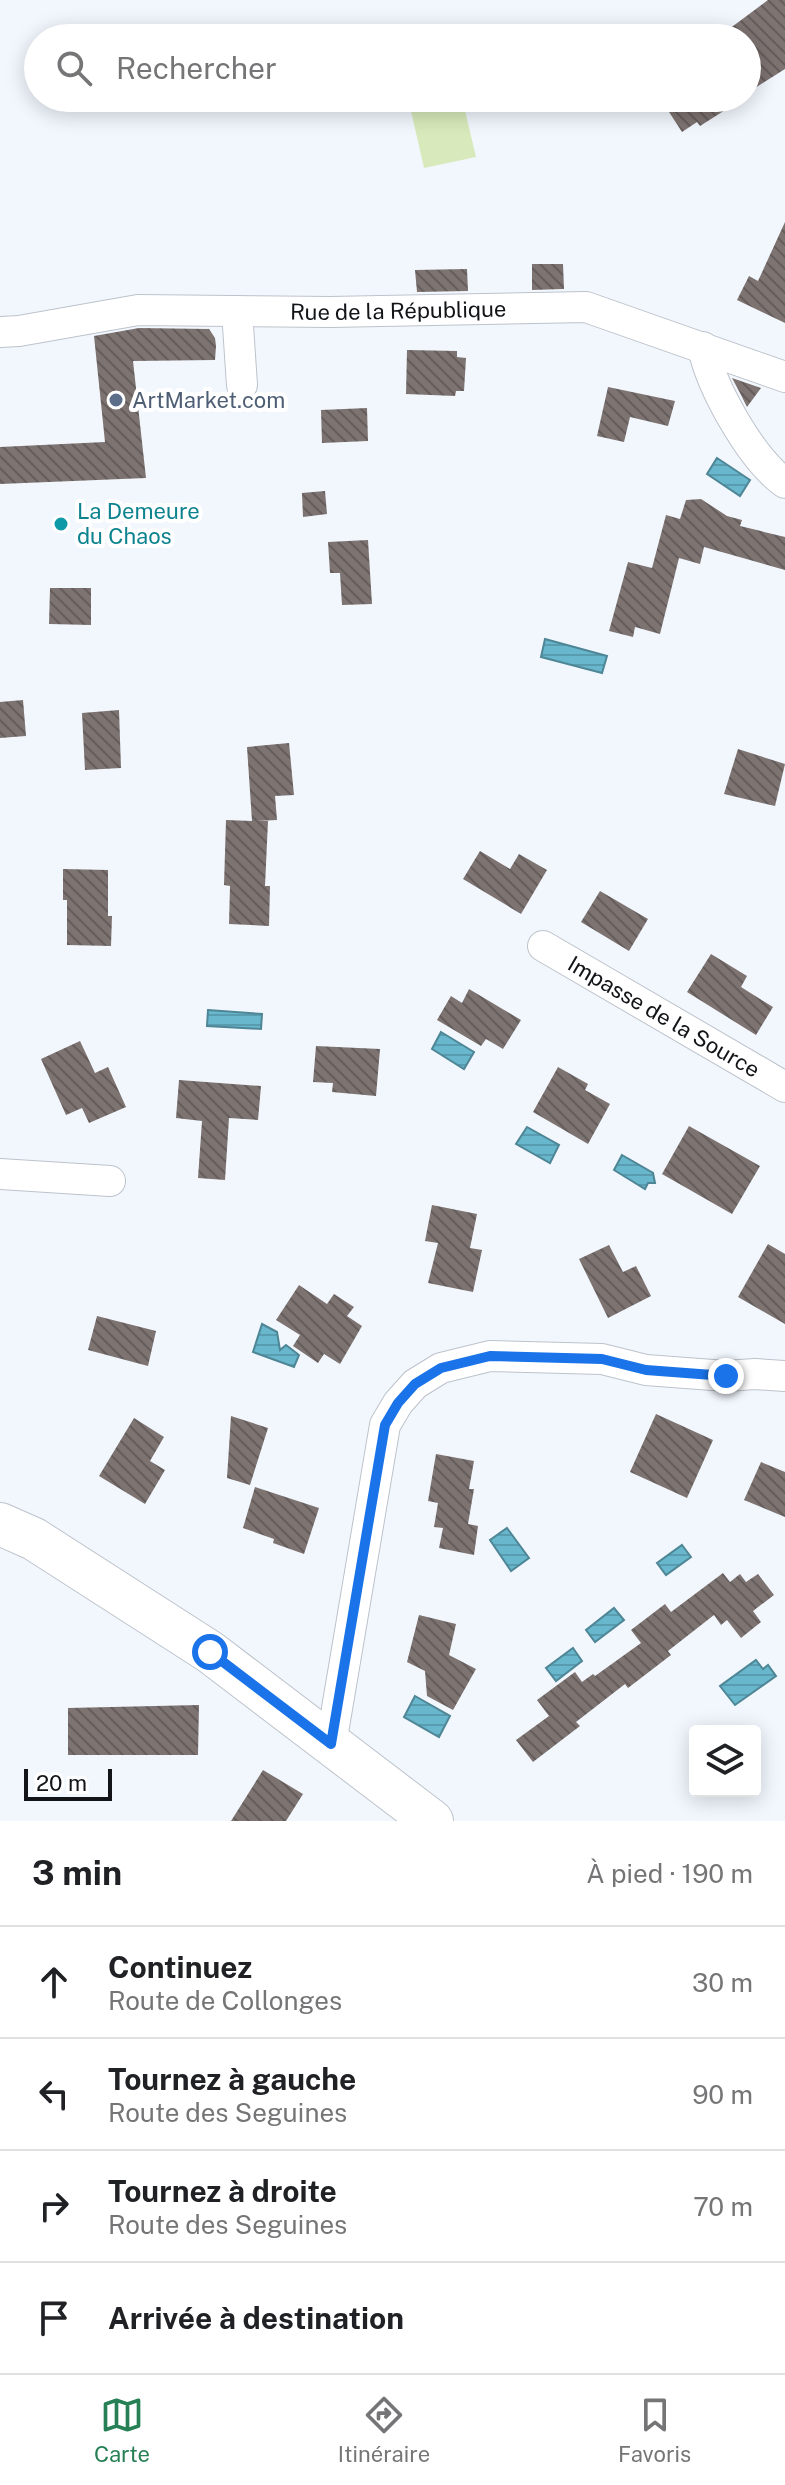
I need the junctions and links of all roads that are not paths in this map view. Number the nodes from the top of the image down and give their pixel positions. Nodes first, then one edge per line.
1 (237, 311) junction
2 (0, 332) edge
3 (703, 347) junction
4 (785, 377) edge
5 (242, 385) dead end
6 (785, 483) edge
7 (543, 946) dead end
8 (785, 1087) edge
9 (0, 1174) edge
10 (110, 1181) dead end
11 (785, 1376) edge
12 (0, 1524) edge
13 (331, 1744) junction
14 (432, 1821) edge

1 - 2 street, Rue de la République
1 - 3 street, Rue de la République
1 - 5 street
3 - 4 street, Rue de la République
3 - 6 street
7 - 8 street, Impasse de la Source
9 - 10 street
11 - 13 street
12 - 13 main road
13 - 14 main road

